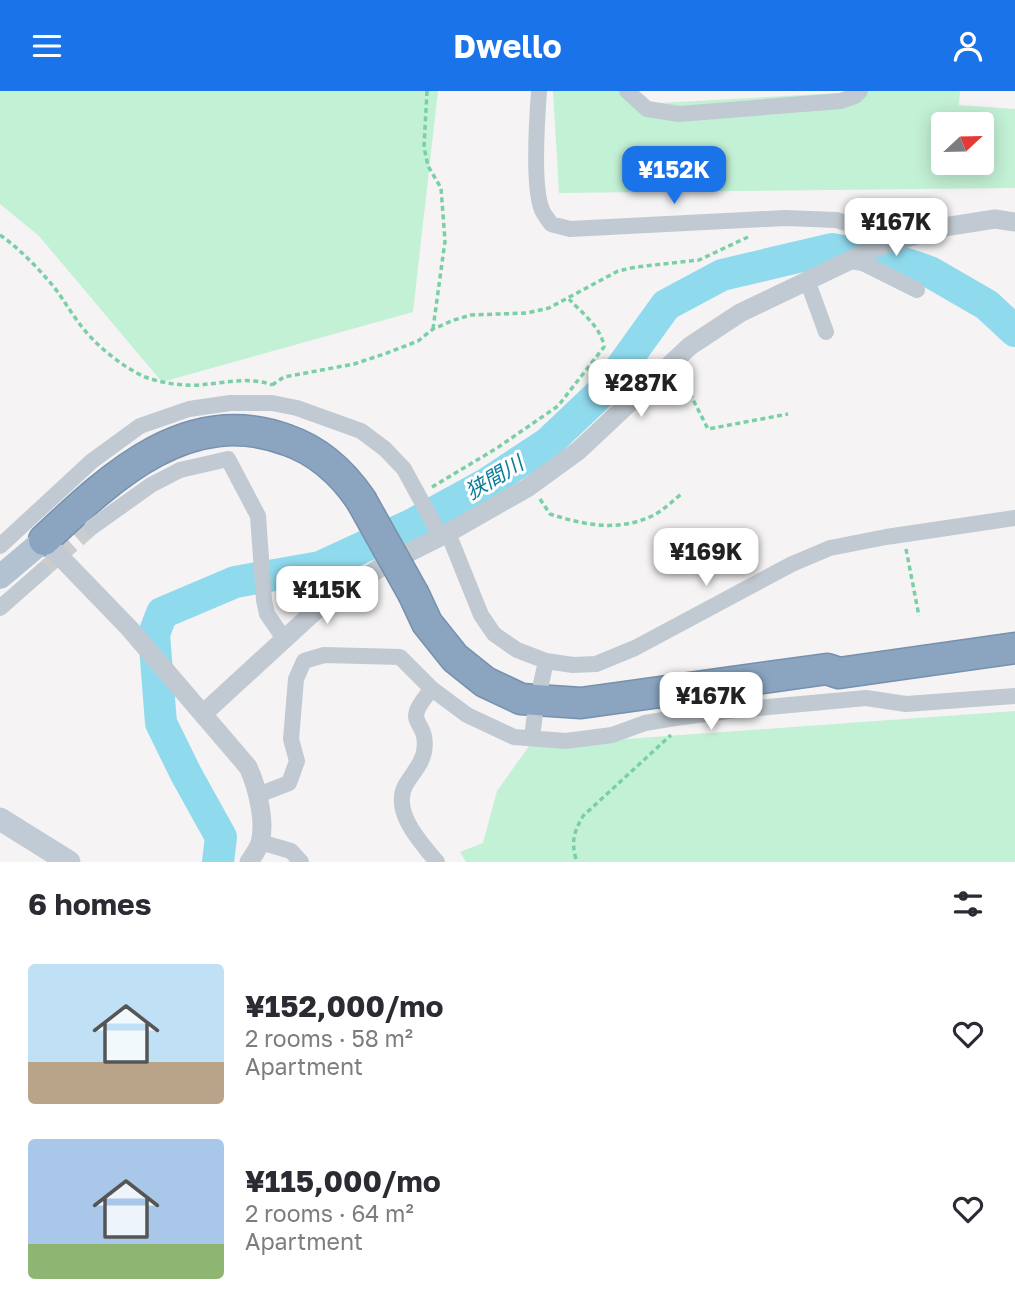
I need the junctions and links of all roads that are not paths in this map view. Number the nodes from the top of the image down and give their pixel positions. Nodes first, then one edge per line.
1 (539, 91) edge
2 (627, 91) edge
3 (860, 91) edge
4 (1015, 222) edge
5 (880, 246) junction
6 (853, 258) junction
7 (813, 277) junction
8 (917, 290) dead end
9 (826, 332) dead end
10 (1015, 518) edge
11 (92, 527) tunnel mouth
12 (444, 535) junction
13 (44, 540) junction
14 (0, 546) edge
15 (42, 571) tunnel mouth
16 (0, 577) edge
17 (0, 608) edge
18 (1015, 630) edge
19 (285, 640) junction
20 (1015, 648) edge
21 (546, 661) junction
22 (827, 669) junction
23 (541, 684) dead end
24 (432, 689) junction
25 (1015, 696) edge
26 (204, 713) junction
27 (535, 713) dead end
28 (532, 739) junction
29 (258, 795) junction
30 (0, 819) edge
31 (260, 842) junction
32 (63, 861) edge
33 (249, 862) edge
34 (301, 862) edge
35 (437, 862) edge

1 - 5 street
2 - 3 street
4 - 5 street
5 - 6 street
6 - 7 street
6 - 8 street
7 - 9 street
7 - 12 street
10 - 21 street
11 - 19 street
12 - 14 street
12 - 19 street
12 - 21 street
13 - 16 main road
13 - 22 highway, bridge
13 - 26 street
15 - 17 street
18 - 22 highway
19 - 26 street
20 - 22 highway
21 - 23 street
24 - 28 street
24 - 29 street
24 - 35 street
25 - 28 street
26 - 29 street
27 - 28 street
29 - 31 street
30 - 32 main road
31 - 33 street
31 - 34 street

